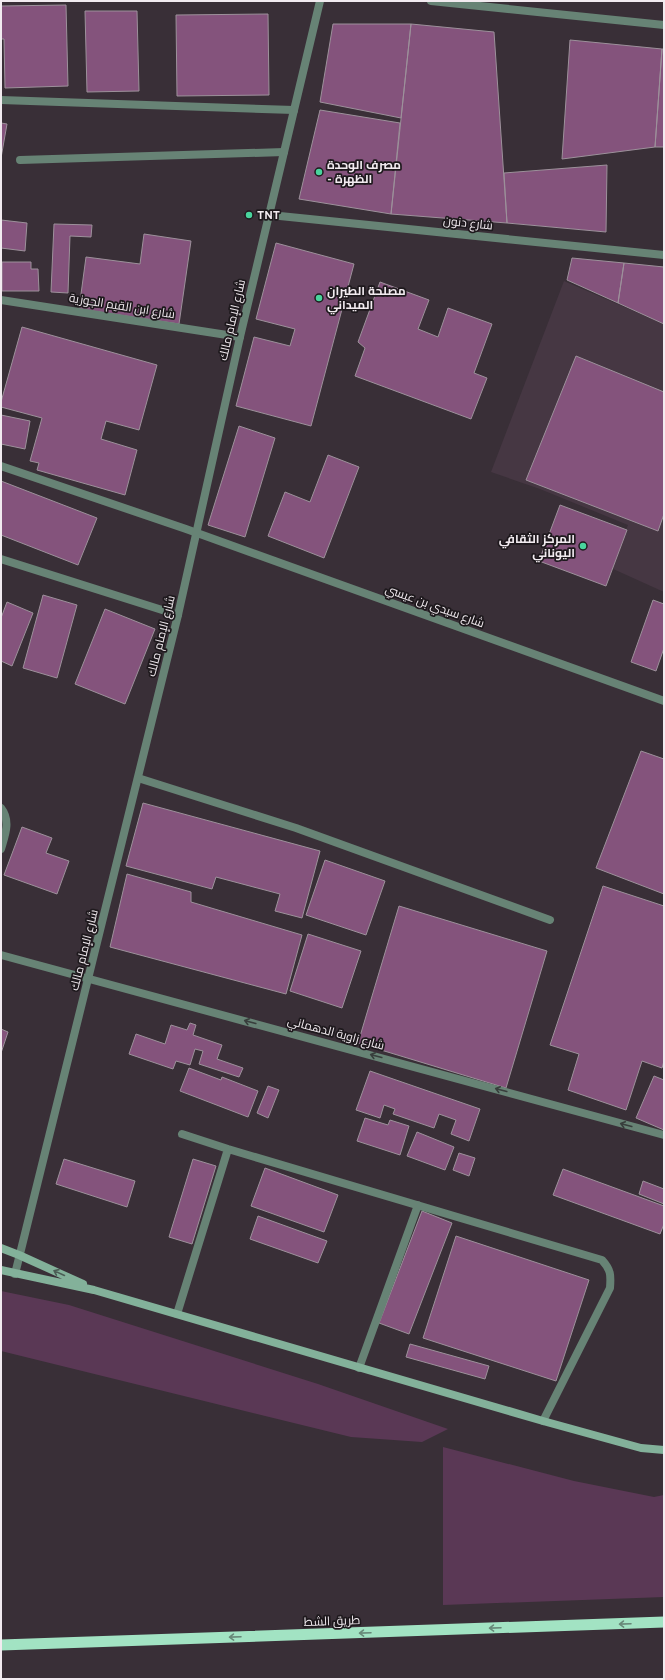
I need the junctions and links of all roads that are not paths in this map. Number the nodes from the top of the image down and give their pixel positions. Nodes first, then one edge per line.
1 (320, 1) edge
2 (431, 1) edge
3 (664, 25) edge
4 (1, 100) edge
5 (294, 110) junction
6 (284, 152) junction
7 (20, 160) dead end
8 (270, 215) junction
9 (664, 255) edge
10 (1, 300) edge
11 (240, 337) junction
12 (1, 466) edge
13 (197, 533) junction
14 (1, 559) edge
15 (178, 615) junction
16 (664, 701) edge
17 (138, 778) junction
18 (1, 808) edge
19 (1, 849) edge
20 (550, 920) dead end
21 (1, 955) edge
22 (89, 978) junction
23 (182, 1134) dead end
24 (664, 1135) edge
25 (228, 1149) junction
26 (418, 1205) junction
27 (1, 1248) edge
28 (19, 1254) junction
29 (1, 1270) edge
30 (15, 1274) junction
31 (94, 1290) junction
32 (177, 1314) junction
33 (359, 1368) junction
34 (543, 1421) junction
35 (664, 1450) edge
36 (664, 1622) edge
37 (1, 1645) edge

1 - 5 street, شارع الإمام مالك
2 - 3 street
4 - 5 street
5 - 6 street, شارع الإمام مالك
6 - 7 street
6 - 8 street, شارع الإمام مالك
8 - 9 street, شارع دنون
8 - 11 street, شارع الإمام مالك
10 - 11 street, شارع ابن القيم الجوزية
11 - 13 street, شارع الإمام مالك
12 - 13 street, شارع سيدي بن عيسي
13 - 15 street, شارع الإمام مالك
13 - 16 street, شارع سيدي بن عيسي
14 - 15 street
15 - 17 street, شارع الإمام مالك
17 - 20 street
17 - 22 street, شارع الإمام مالك
18 - 19 street
21 - 22 street, شارع زاوية الدهماني
24 -> 22 street, شارع زاوية الدهماني
22 - 28 street, شارع الإمام مالك
23 - 25 street
25 - 26 street
25 - 32 street
26 - 33 street
26 - 34 street
27 - 28 main road
28 - 30 street, شارع الإمام مالك
31 -> 28 main road
29 - 30 main road
30 - 31 main road
31 - 32 main road
32 - 33 main road
33 - 34 main road
34 - 35 main road
36 -> 37 highway, طريق الشط

